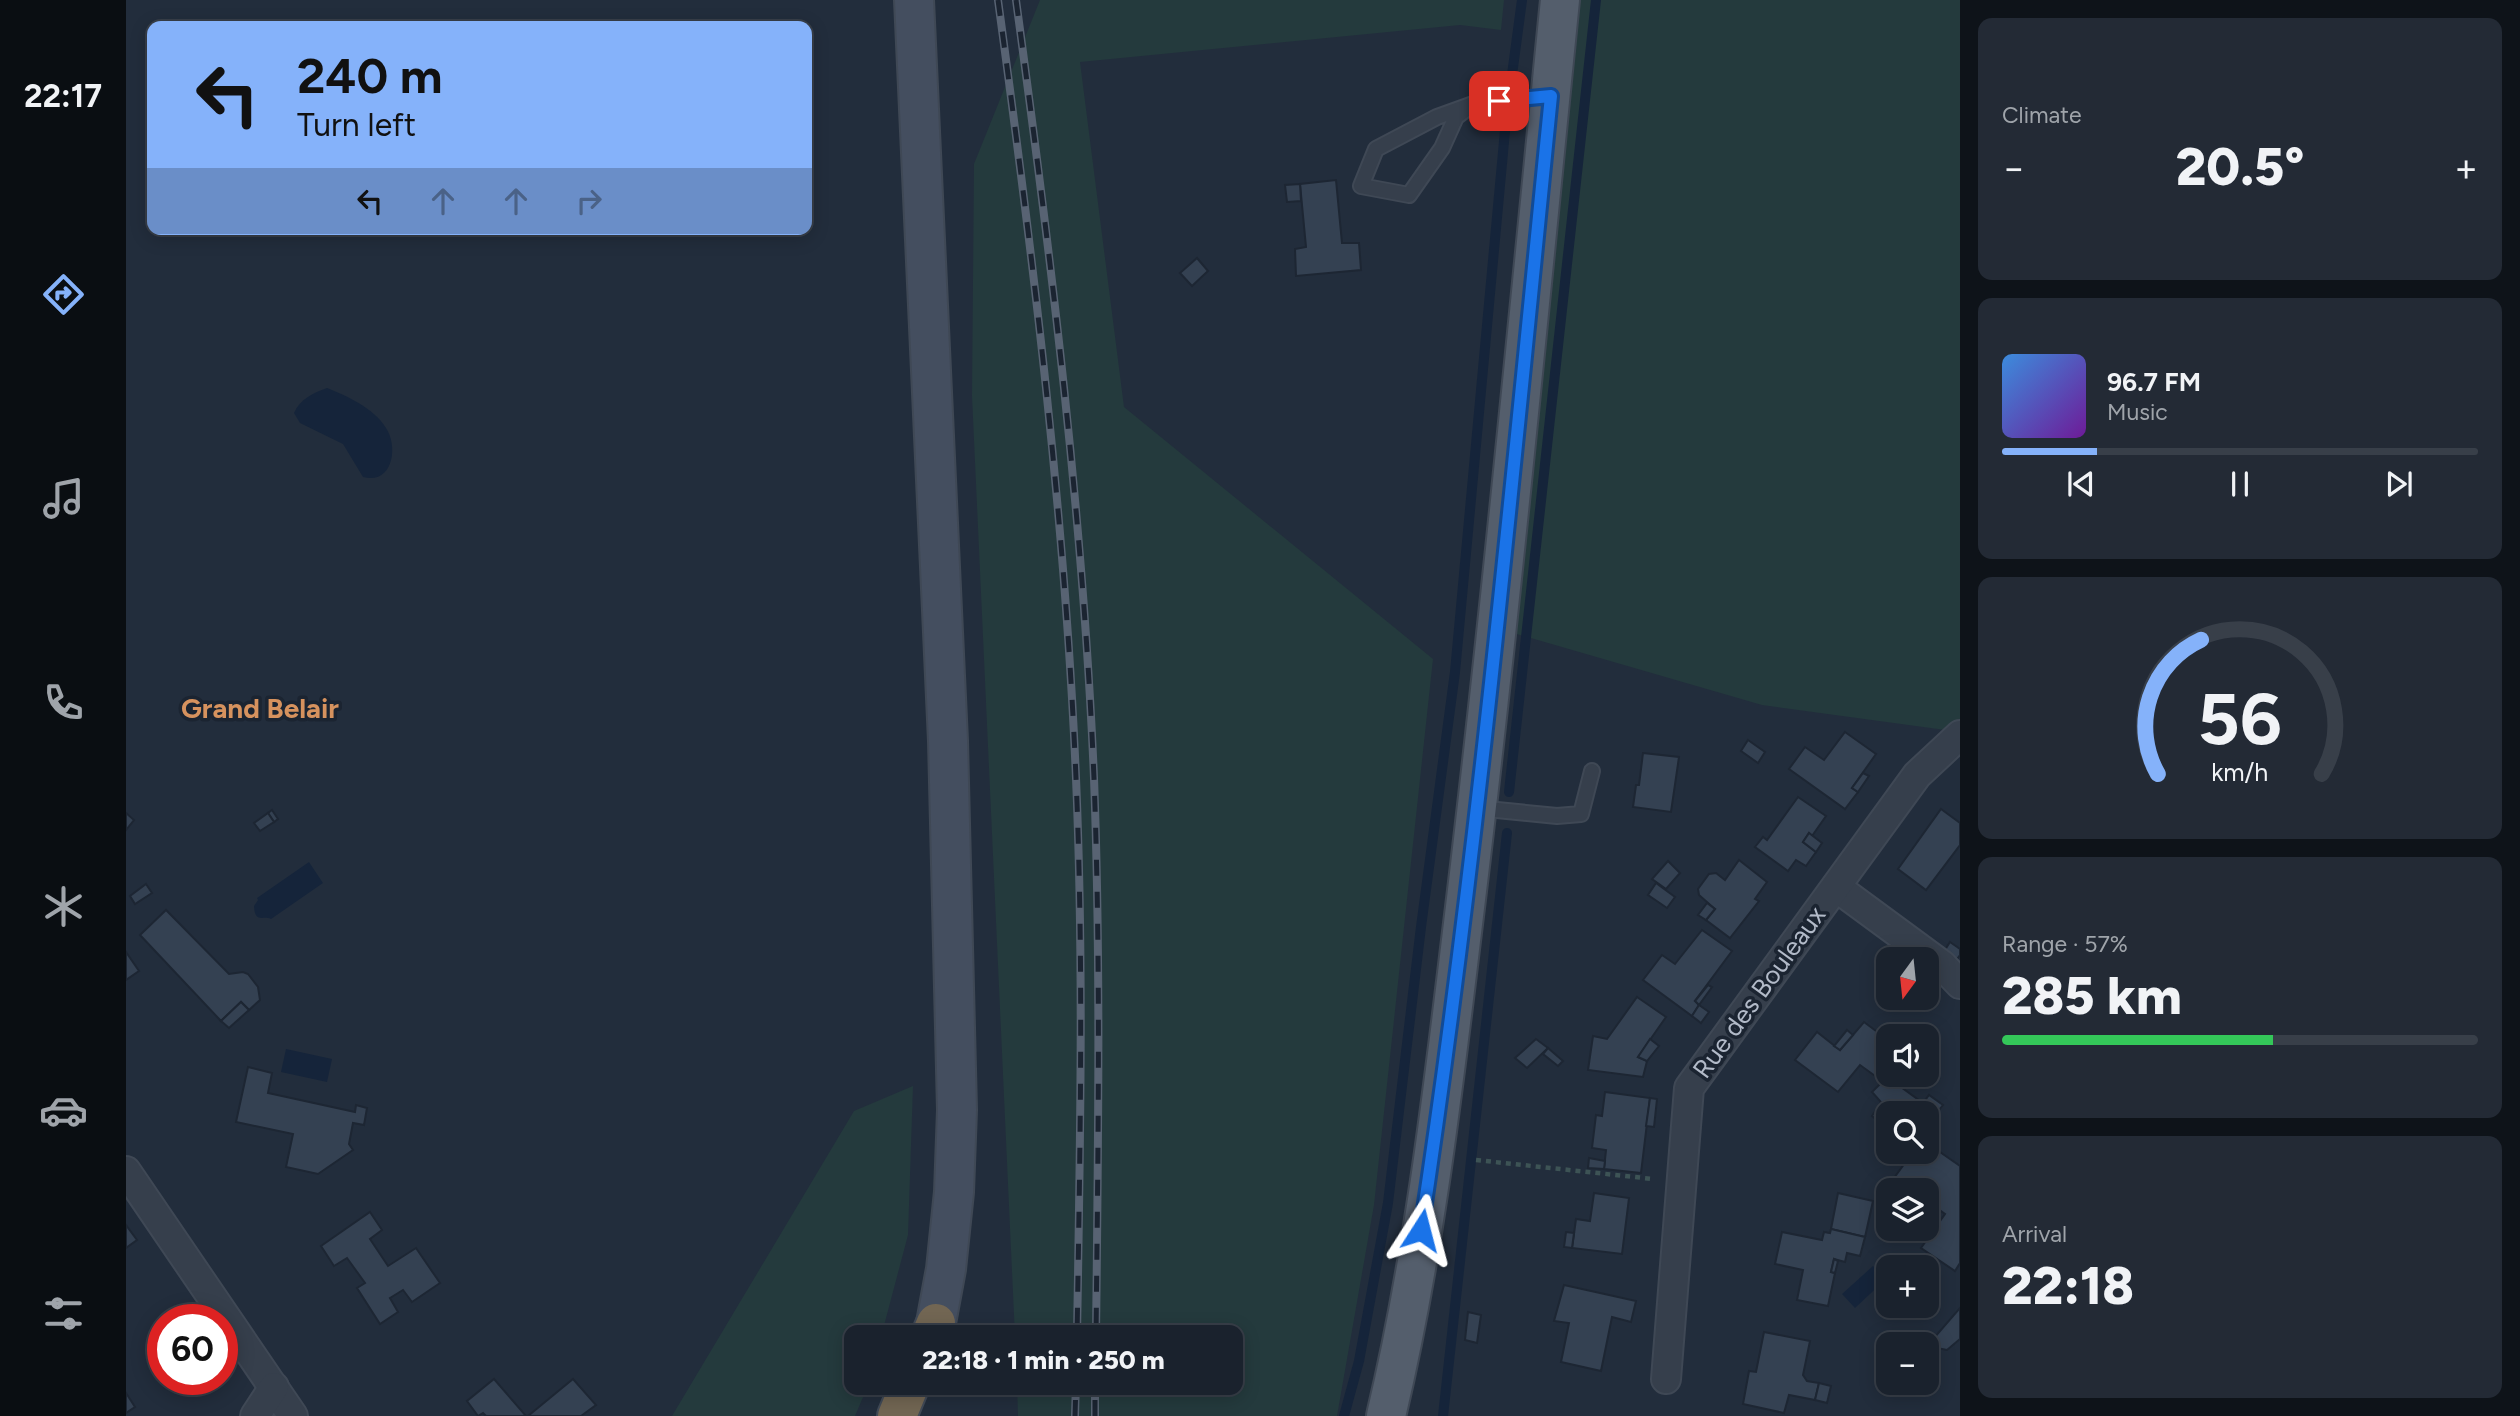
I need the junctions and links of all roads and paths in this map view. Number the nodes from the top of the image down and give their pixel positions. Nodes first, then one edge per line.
1 (915, 0) edge
2 (1560, 0) edge
3 (1551, 96) junction
4 (1474, 104) junction
5 (1960, 735) edge
6 (1592, 771) dead end
7 (1477, 808) junction
8 (1836, 887) junction
9 (1960, 984) edge
10 (1476, 1160) dead end
11 (126, 1171) edge
12 (1681, 1182) junction
13 (935, 1325) edge
14 (1666, 1379) dead end
15 (274, 1387) junction
16 (906, 1395) edge
17 (926, 1395) edge
18 (255, 1416) edge
19 (293, 1416) edge
20 (897, 1416) edge
21 (922, 1416) edge
22 (1386, 1416) edge

1 - 13 main road
2 - 3 main road
3 - 4 lane
3 - 7 main road
4 - 4 lane
5 - 8 street, Rue des Bouleaux
6 - 7 lane
7 - 22 main road
8 - 9 street
8 - 12 street, Rue des Bouleaux
10 - 12 path
11 - 15 street
12 - 14 street, Rue des Bouleaux
15 - 18 street
15 - 19 street
16 - 20 highway
17 - 21 highway

